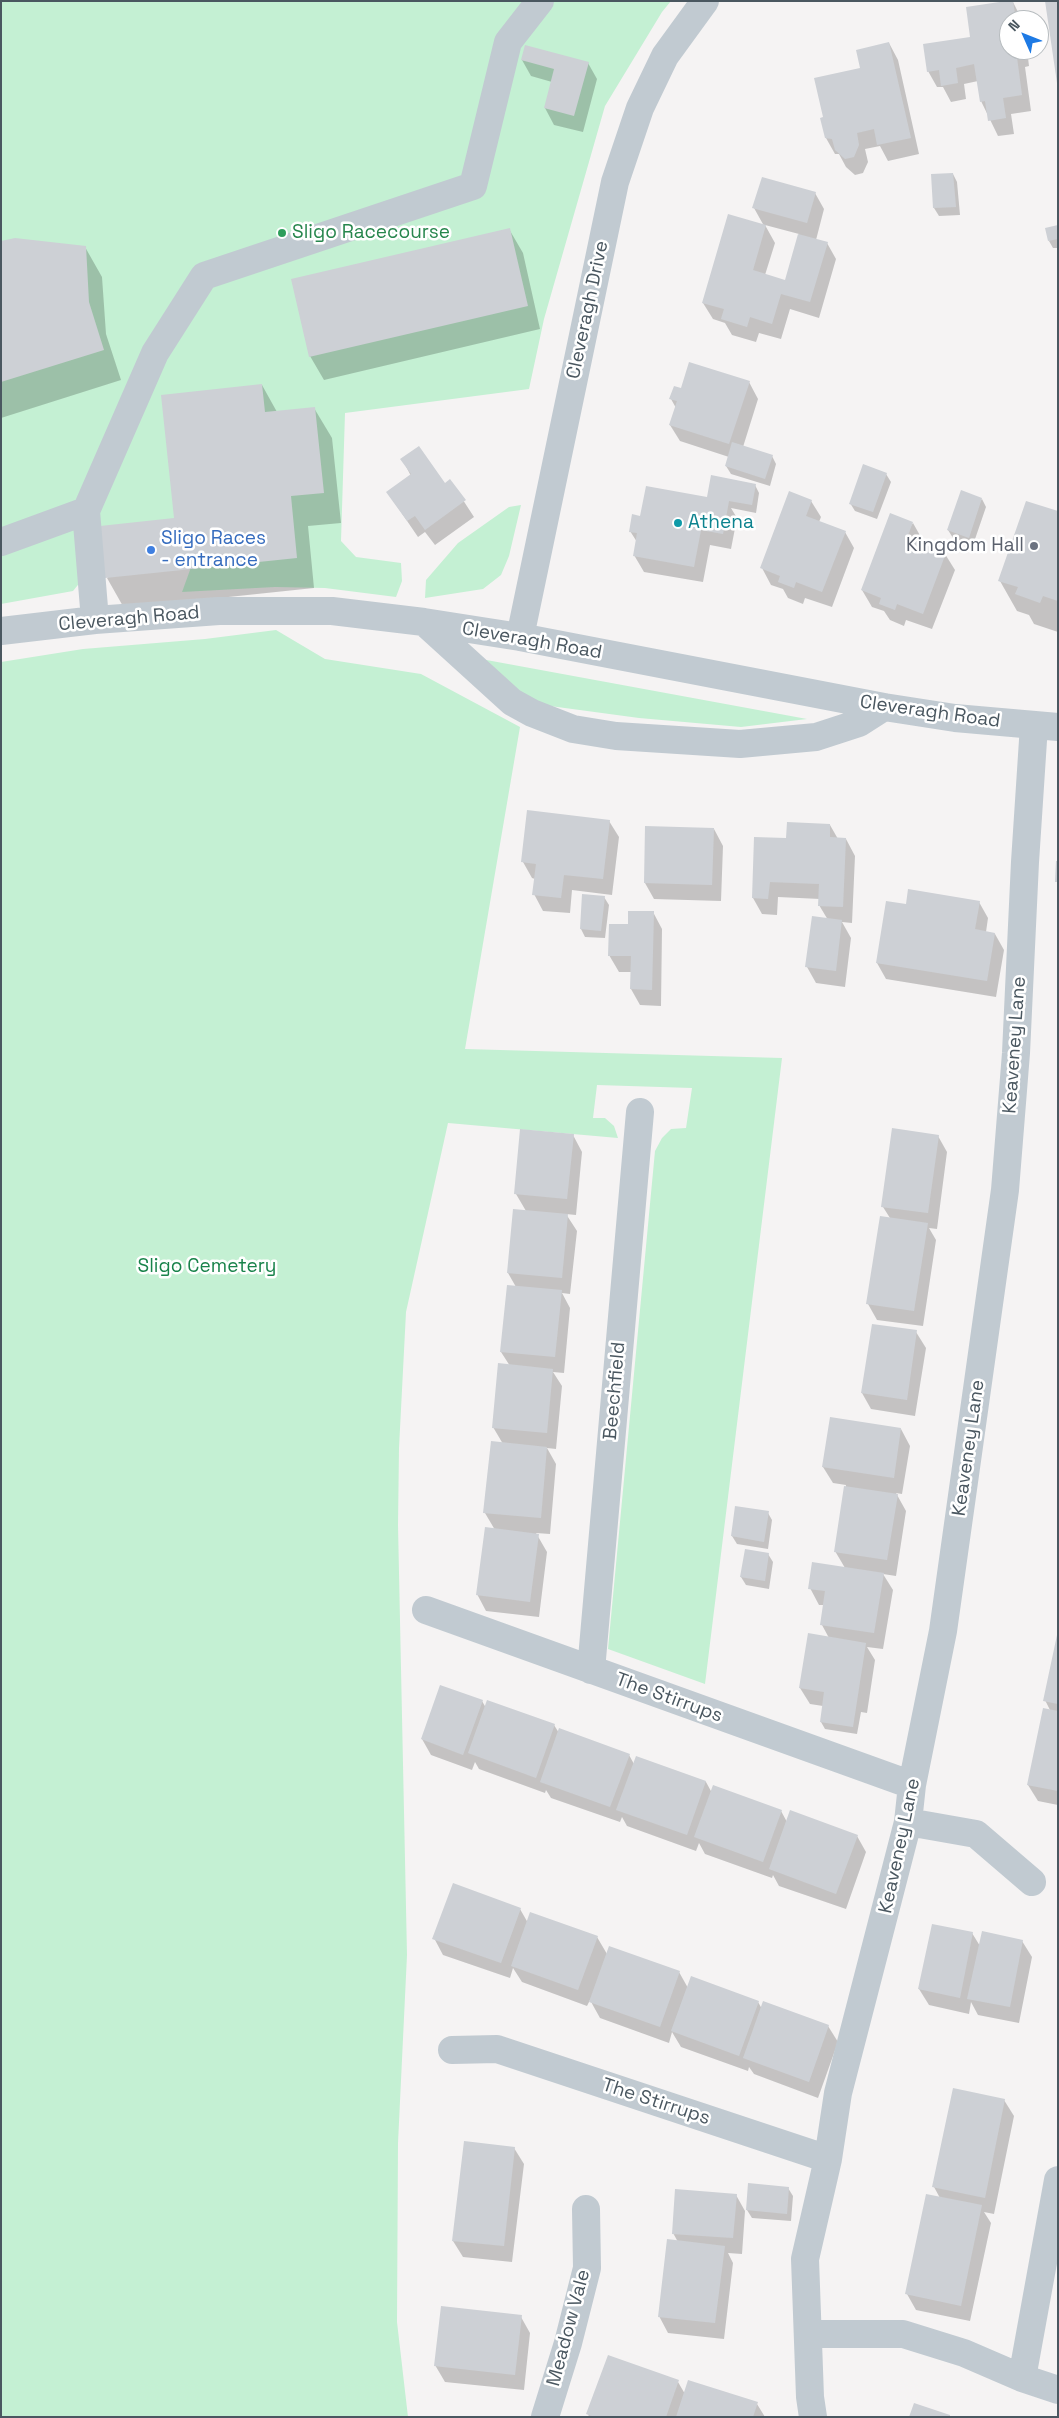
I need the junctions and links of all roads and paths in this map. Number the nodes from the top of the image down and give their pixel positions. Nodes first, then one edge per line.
1 (540, 1) edge
2 (705, 1) edge
3 (86, 511) junction
4 (1, 542) edge
5 (95, 620) junction
6 (424, 622) junction
7 (1, 631) edge
8 (520, 638) junction
9 (884, 707) junction
10 (1046, 726) edge
11 (640, 1112) dead end
12 (426, 1610) dead end
13 (591, 1670) junction
14 (912, 1785) junction
15 (908, 1822) junction
16 (1032, 1882) dead end
17 (452, 2050) dead end
18 (828, 2159) junction
19 (1058, 2180) edge
20 (586, 2209) dead end
21 (808, 2334) junction
22 (1022, 2378) junction
23 (1058, 2390) edge
24 (546, 2417) edge
25 (814, 2417) edge

1 - 3 street
2 - 8 street, Cleveragh Drive
3 - 4 street
3 - 5 street
5 - 6 street, Cleveragh Road
5 - 7 street, Cleveragh Road
6 - 8 street, Cleveragh Road
6 - 9 street
8 - 9 street, Cleveragh Road
9 - 10 street, Cleveragh Road
10 - 14 street, Keaveney Lane
11 - 13 street, Beechfield
12 - 13 street, The Stirrups
13 - 14 street, The Stirrups
14 - 15 street, Keaveney Lane
15 - 16 street
15 - 18 street, Keaveney Lane
17 - 18 street, The Stirrups
18 - 21 street
19 - 22 street
20 - 24 street, Meadow Vale
21 - 22 street
21 - 25 street
22 - 23 street

